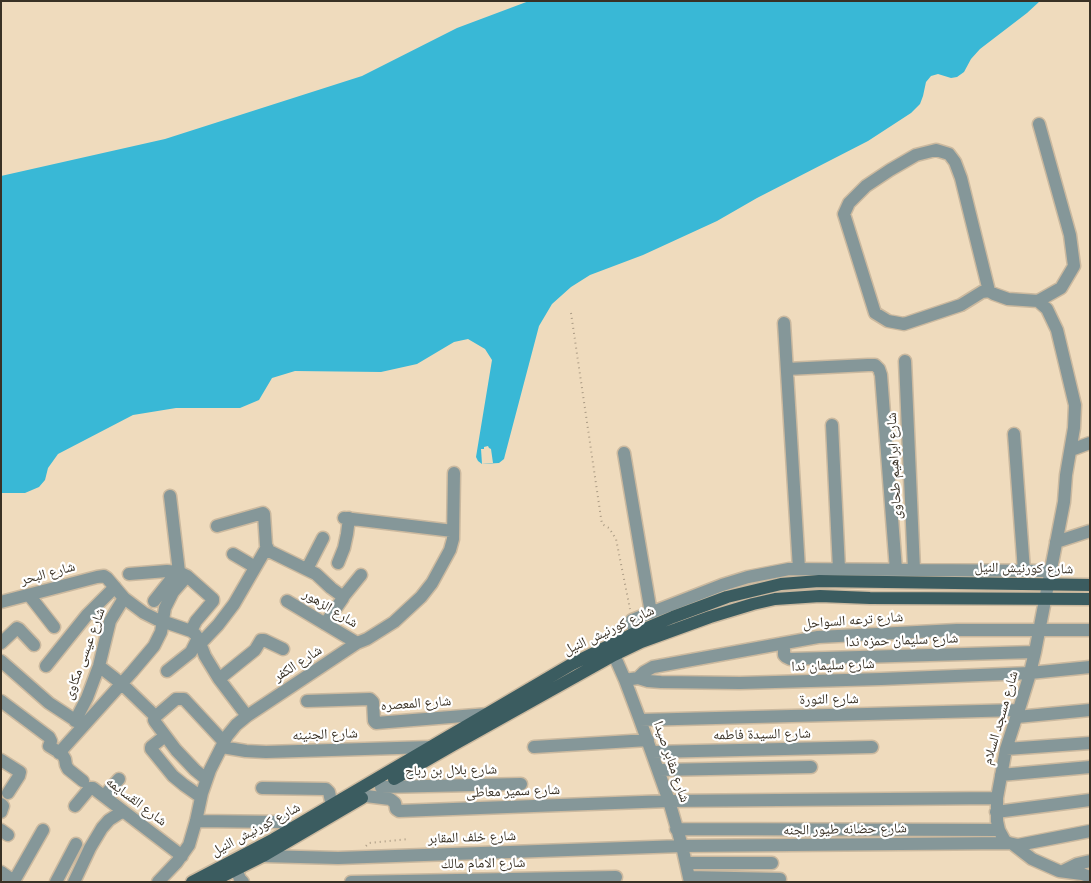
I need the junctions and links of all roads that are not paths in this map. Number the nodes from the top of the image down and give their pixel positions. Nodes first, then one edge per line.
1 (1039, 124) dead end
2 (990, 291) junction
3 (1042, 305) junction
4 (784, 323) dead end
5 (905, 361) dead end
6 (787, 368) junction
7 (832, 425) dead end
8 (1014, 434) dead end
9 (1090, 443) edge
10 (1070, 450) junction
11 (624, 454) dead end
12 (454, 473) dead end
13 (170, 496) dead end
14 (216, 526) dead end
15 (454, 531) junction
16 (1090, 531) edge
17 (323, 538) dead end
18 (1056, 542) junction
19 (267, 547) junction
20 (233, 554) dead end
21 (338, 563) dead end
22 (255, 567) junction
23 (307, 569) junction
24 (800, 569) junction
25 (839, 569) junction
26 (896, 570) junction
27 (914, 570) junction
28 (1024, 571) junction
29 (129, 574) dead end
30 (181, 574) junction
31 (361, 575) dead end
32 (1049, 578) junction
33 (1090, 585) edge
34 (115, 587) junction
35 (29, 595) junction
36 (343, 597) junction
37 (727, 597) junction
38 (124, 598) junction
39 (1045, 598) junction
40 (1090, 599) edge
41 (154, 601) dead end
42 (287, 601) dead end
43 (1, 602) edge
44 (732, 610) junction
45 (651, 613) junction
46 (162, 621) junction
47 (325, 624) junction
48 (54, 627) dead end
49 (634, 627) junction
50 (1039, 630) junction
51 (1090, 630) edge
52 (196, 638) junction
53 (362, 641) junction
54 (1, 642) edge
55 (784, 643) junction
56 (34, 645) dead end
57 (283, 649) dead end
58 (1034, 652) junction
59 (614, 655) junction
60 (1, 661) edge
61 (46, 666) dead end
62 (99, 666) junction
63 (1090, 667) edge
64 (167, 671) dead end
65 (1030, 673) junction
66 (219, 679) junction
67 (632, 679) junction
68 (122, 684) junction
69 (1, 701) edge
70 (307, 701) dead end
71 (1090, 710) edge
72 (488, 714) junction
73 (1018, 714) junction
74 (246, 716) junction
75 (155, 717) junction
76 (640, 720) junction
77 (80, 723) junction
78 (165, 736) junction
79 (648, 740) junction
80 (1090, 743) edge
81 (223, 744) junction
82 (430, 747) junction
83 (534, 747) dead end
84 (872, 747) dead end
85 (1006, 749) junction
86 (652, 752) junction
87 (59, 753) junction
88 (1, 760) edge
89 (811, 767) dead end
90 (1090, 767) edge
91 (659, 770) junction
92 (1000, 775) junction
93 (119, 779) dead end
94 (206, 779) junction
95 (83, 781) dead end
96 (521, 784) dead end
97 (380, 787) junction
98 (262, 788) dead end
99 (104, 796) junction
100 (366, 796) junction
101 (201, 797) junction
102 (997, 798) junction
103 (4, 799) edge
104 (1090, 800) edge
105 (669, 801) junction
106 (75, 806) dead end
107 (332, 806) junction
108 (123, 811) junction
109 (1, 812) edge
110 (996, 812) junction
111 (196, 821) junction
112 (676, 829) junction
113 (43, 830) dead end
114 (999, 830) junction
115 (288, 831) junction
116 (1090, 831) edge
117 (76, 844) dead end
118 (1012, 844) junction
119 (682, 846) junction
120 (182, 856) junction
121 (263, 856) junction
122 (1090, 860) edge
123 (686, 863) junction
124 (772, 863) dead end
125 (1062, 871) junction
126 (1, 872) edge
127 (229, 875) edge
128 (616, 877) dead end
129 (1090, 877) edge
130 (689, 879) edge
131 (780, 879) dead end
132 (15, 881) edge
133 (56, 882) edge
134 (74, 882) edge
135 (158, 882) edge
136 (192, 882) edge
137 (212, 882) edge
138 (243, 882) edge
139 (351, 882) edge

1 - 3 street
2 - 2 street
2 - 3 street
3 - 10 street, شارع مسجد السلام
4 - 6 street
5 - 27 street, شارع ابراهيم طحاوى
6 - 24 street
6 - 26 street
7 - 25 street
8 - 28 street
9 - 10 street
10 - 18 street, شارع مسجد السلام
11 - 45 street
12 - 15 street, شارع الكفر
13 - 30 street
14 - 19 street
15 - 21 street
15 - 53 street, شارع الكفر
16 - 18 street
17 - 23 street
18 - 32 street, شارع مسجد السلام
19 - 22 street
19 - 23 street
20 - 22 street
22 - 52 street
23 - 36 street
24 - 25 street
24 - 45 street
25 - 26 street
26 - 27 street
27 - 28 street
28 - 32 street
29 - 30 street
30 - 41 street
30 - 46 street
30 - 52 street
31 - 36 street
32 - 33 main road, شارع كورنيش النيل
32 - 37 main road, شارع كورنيش النيل
32 - 39 street, شارع مسجد السلام
34 - 35 street, شارع البحر
34 - 38 street
34 - 61 street
35 - 43 street, شارع البحر
35 - 48 street
36 - 47 street
37 - 44 main road
37 - 49 main road, شارع كورنيش النيل
38 - 46 street
38 - 62 street, شارع عيسى مكاوى
39 - 40 main road, شارع كورنيش النيل
39 - 44 main road, شارع كورنيش النيل
39 - 50 street, شارع مسجد السلام
42 - 47 street, شارع الزهور
44 - 59 main road, شارع كورنيش النيل
45 - 49 street
46 - 52 street
46 - 68 street
47 - 53 street, شارع الزهور
49 - 72 main road, شارع كورنيش النيل
50 - 51 street, شارع ترعه السواحل
50 - 55 street, شارع ترعه السواحل
50 - 58 street, شارع مسجد السلام
52 - 64 street
52 - 66 street
53 - 74 street, شارع الكفر
54 - 56 street
55 - 58 street, شارع سليمان حمزه ندا
55 - 67 street, شارع ترعه السواحل
57 - 66 street
58 - 65 street, شارع مسجد السلام
59 - 67 street, شارع مقابر صيدا
59 - 97 main road, شارع كورنيش النيل
60 - 77 street
62 - 68 street
62 - 77 street, شارع عيسى مكاوى
63 - 65 street, شارع سليمان ندا
65 - 67 street, شارع سليمان ندا
65 - 73 street, شارع مسجد السلام
66 - 74 street
67 - 76 street, شارع مقابر صيدا
68 - 75 street
68 - 77 street
69 - 87 street
70 - 72 street, شارع المعصره
71 - 73 street, شارع الثورة
72 - 82 main road, شارع كورنيش النيل
73 - 76 street, شارع الثورة
73 - 85 street, شارع مسجد السلام
74 - 81 street, شارع الكفر
75 - 78 street
75 - 81 street
76 - 79 street, شارع مقابر صيدا
77 - 87 street
78 - 94 street
78 - 101 street
79 - 83 street
79 - 86 street, شارع مقابر صيدا
80 - 85 street
81 - 82 street, شارع الجنينه
81 - 94 street, شارع الكفر
82 - 107 main road, شارع كورنيش النيل
84 - 86 street, شارع السيدة فاطمه
85 - 92 street, شارع مسجد السلام
86 - 91 street, شارع مقابر صيدا
87 - 95 street
88 - 103 street
89 - 91 street
90 - 92 street
91 - 105 street, شارع مقابر صيدا
92 - 102 street, شارع مسجد السلام
93 - 99 street
94 - 101 street, شارع الكفر
96 - 97 street, شارع بلال بن رباح
97 - 100 main road, شارع كورنيش النيل
98 - 107 street
99 - 106 street, شارع القسايمه
99 - 108 street, شارع القسايمه
100 - 105 street, شارع سمير معاطى
100 - 121 main road, شارع كورنيش النيل
101 - 111 street, شارع الكفر
102 - 105 street
102 - 110 street, شارع مسجد السلام
103 - 109 street
104 - 110 street
105 - 112 street, شارع مقابر صيدا
107 - 115 main road, شارع كورنيش النيل
108 - 120 street, شارع القسايمه
108 - 134 street
110 - 114 street, شارع مسجد السلام
111 - 115 street
111 - 120 street, شارع الكفر
112 - 114 street
112 - 119 street, شارع مقابر صيدا
113 - 132 street
114 - 118 street, شارع مسجد السلام
115 - 136 main road, شارع كورنيش النيل
116 - 118 street, شارع حضانه طيور الجنه
117 - 133 street
118 - 119 street, شارع حضانه طيور الجنه
118 - 125 street, شارع مسجد السلام
119 - 121 street, شارع خلف المقابر
119 - 123 street, شارع مقابر صيدا
120 - 135 street, شارع الكفر
121 - 127 main road, شارع كورنيش النيل
122 - 125 street
123 - 124 street
123 - 130 street, شارع مقابر صيدا
125 - 129 street, شارع مسجد السلام
126 - 132 street
127 - 137 main road, شارع كورنيش النيل
127 - 138 street
128 - 139 street, شارع الامام مالك
130 - 131 street

